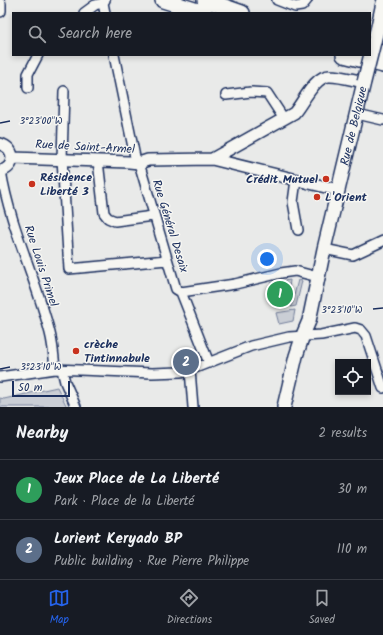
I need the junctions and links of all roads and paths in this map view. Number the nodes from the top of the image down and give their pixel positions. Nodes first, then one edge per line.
1 (163, 0) edge
2 (174, 0) edge
3 (277, 0) edge
4 (104, 1) edge
5 (304, 3) edge
6 (383, 3) edge
7 (0, 4) edge
8 (207, 6) edge
9 (0, 11) edge
10 (85, 12) edge
11 (105, 12) edge
12 (237, 12) edge
13 (371, 50) edge
14 (383, 53) edge
15 (371, 54) edge
16 (37, 56) edge
17 (114, 56) edge
18 (348, 56) edge
19 (370, 56) edge
20 (383, 65) edge
21 (364, 82) junction
22 (28, 88) dead end
23 (64, 91) dead end
24 (226, 94) dead end
25 (357, 114) junction
26 (284, 119) junction
27 (383, 120) edge
28 (2, 143) edge
29 (13, 158) junction
30 (62, 159) junction
31 (212, 159) junction
32 (98, 161) junction
33 (139, 163) junction
34 (0, 171) edge
35 (296, 180) junction
36 (338, 190) junction
37 (153, 216) junction
38 (298, 230) dead end
39 (383, 241) edge
40 (324, 249) junction
41 (167, 260) junction
42 (314, 276) junction
43 (181, 292) junction
44 (300, 336) junction
45 (209, 363) junction
46 (58, 370) junction
47 (190, 370) junction
48 (0, 377) edge
49 (383, 388) edge
50 (76, 407) edge
51 (193, 407) edge
52 (284, 407) edge

1 - 8 highway
2 - 8 highway
3 - 5 street
4 - 10 street
4 - 11 street
6 - 15 main road, Rue de Belgique, bridge
7 - 9 street
8 - 12 highway
13 - 14 highway
16 - 22 street
17 - 33 street, Rue Général Desaix
18 - 20 highway
19 - 21 main road, Rue de Belgique, bridge
21 - 25 main road, Rue de Belgique
21 - 26 street, Rue de Saint-Armel
23 - 30 street
24 - 26 street
25 - 27 street
25 - 36 main road, Rue de Belgique
26 - 31 street, Rue de Saint-Armel
28 - 29 street
29 - 30 street, Rue de Saint-Armel
29 - 34 street
30 - 32 street, Rue de Saint-Armel
30 - 41 street
31 - 33 street, Rue de Saint-Armel
31 - 35 street
32 - 33 street, Rue de Saint-Armel
32 - 37 street
33 - 37 street, Rue Général Desaix
34 - 46 street, Rue Louis Primel
35 - 36 street
35 - 38 street
36 - 40 main road, Rue de Belgique
37 - 41 street, Rue Général Desaix
39 - 40 street
40 - 42 main road, Rue de Belgique
40 - 44 main road, Rue de Belgique
41 - 43 street, Rue Général Desaix
42 - 43 street
42 - 44 main road, Rue de Belgique
43 - 45 street, Rue Général Desaix
44 - 45 street
44 - 49 street
44 - 52 main road, Rue de Belgique
45 - 47 street
46 - 47 street
46 - 48 street
46 - 50 street, Rue Louis Primel
47 - 51 street

